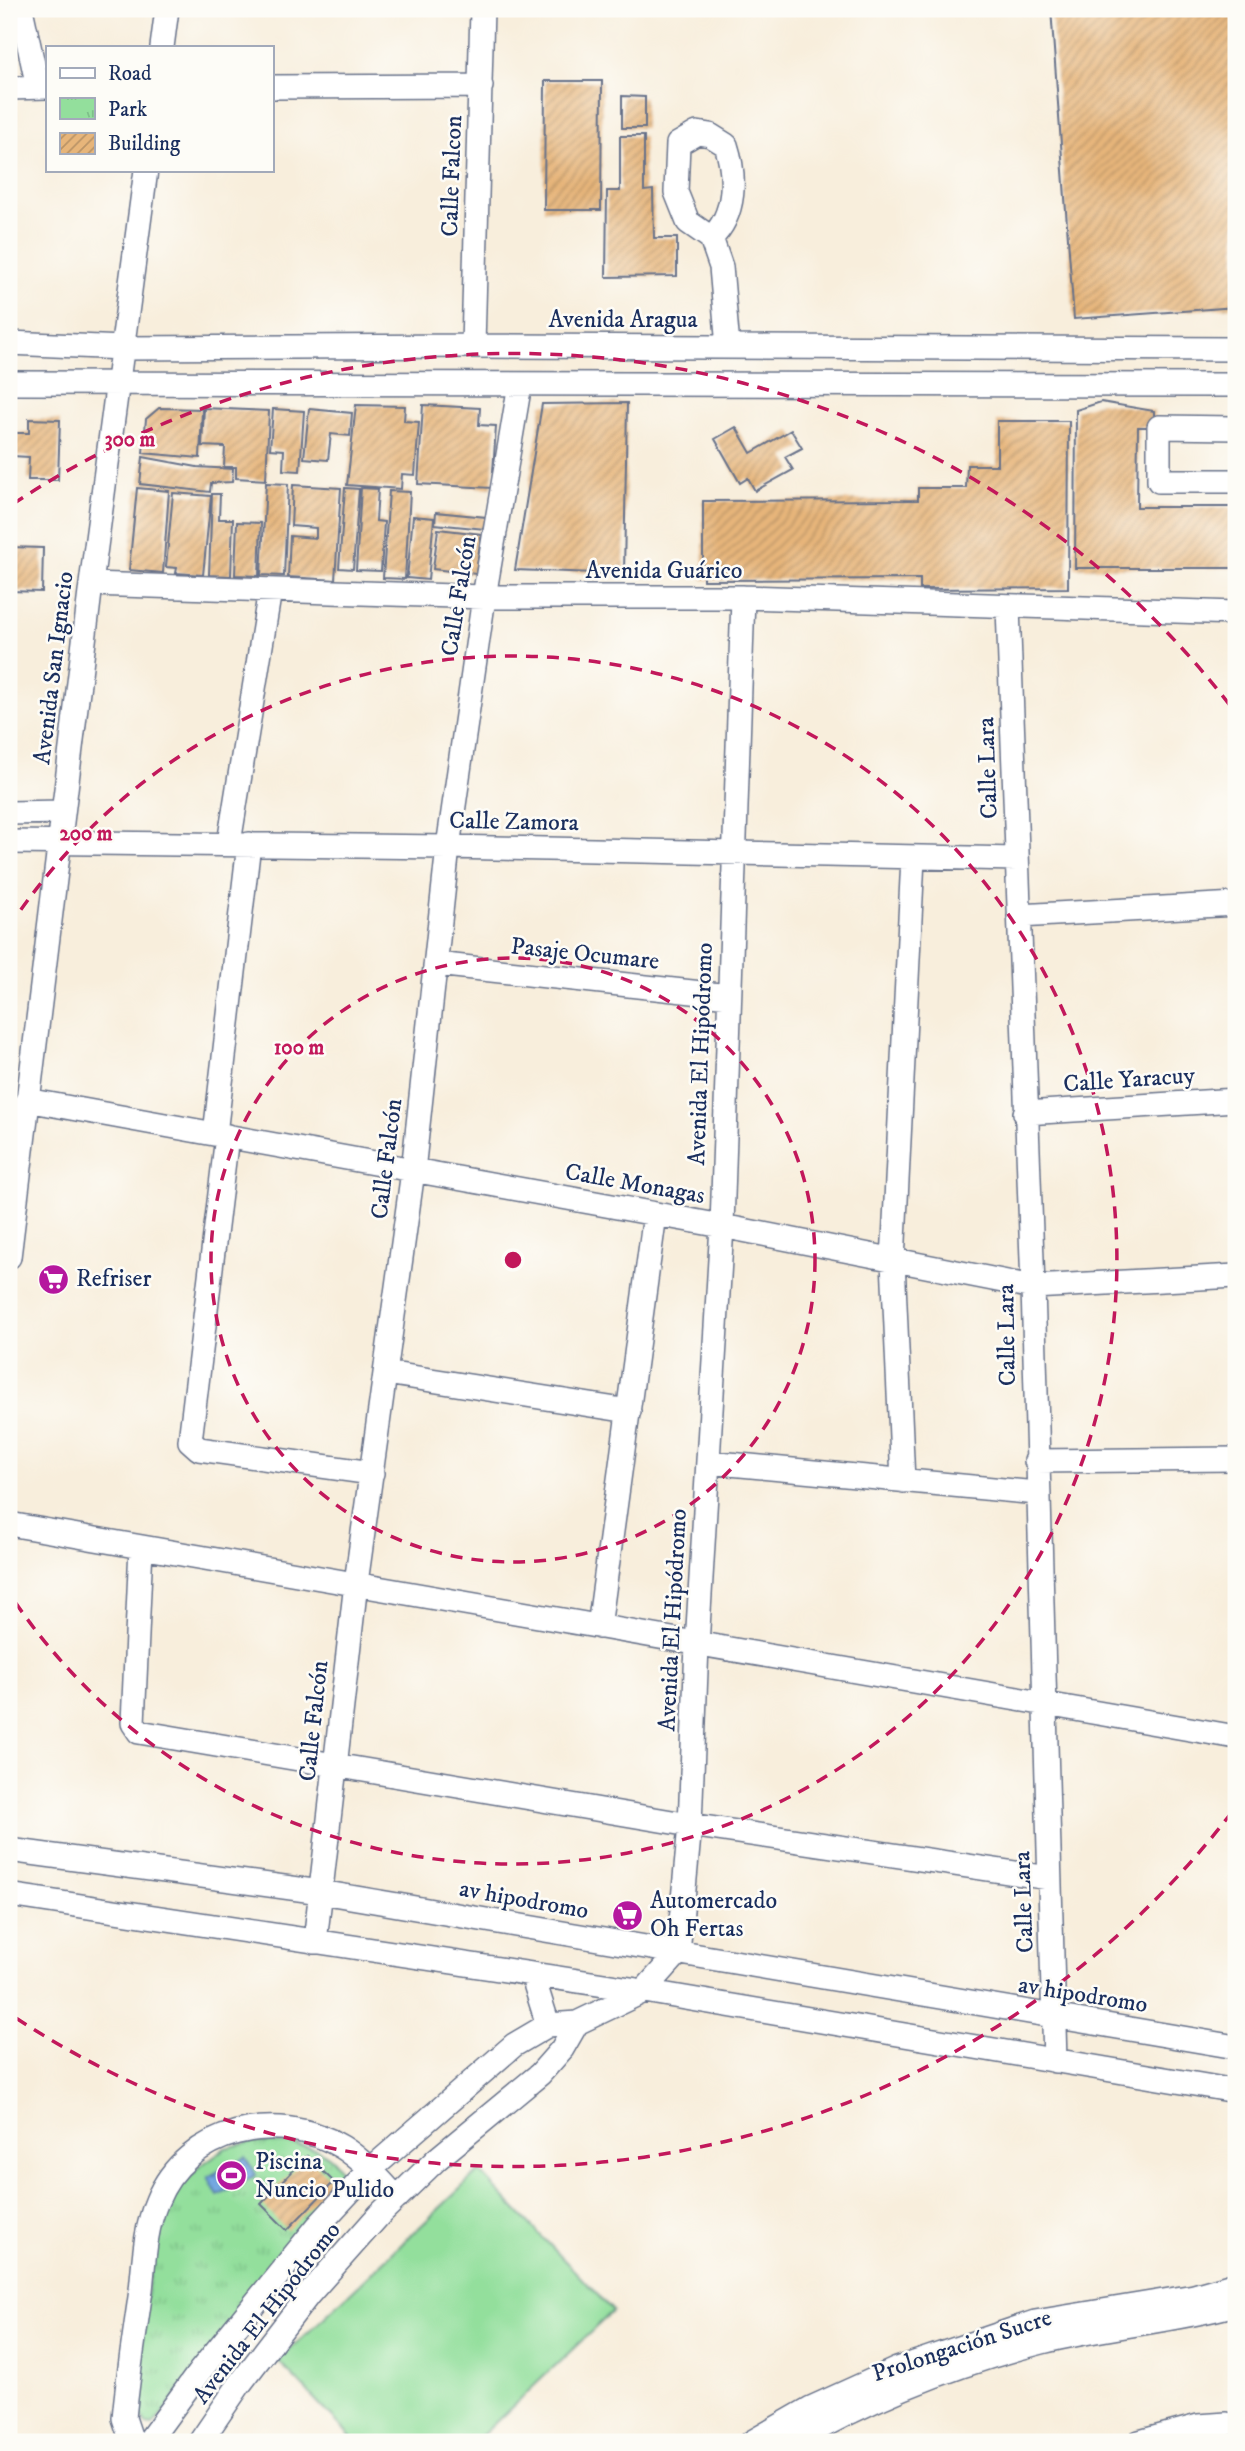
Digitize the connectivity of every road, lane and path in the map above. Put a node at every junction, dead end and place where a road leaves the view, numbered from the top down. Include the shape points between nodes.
1 (21, 9) edge
2 (167, 9) edge
3 (482, 9) edge
4 (162, 46) edge
5 (481, 86) junction
6 (43, 87) edge
7 (273, 87) edge
8 (9, 89) edge
9 (146, 172) edge
10 (711, 238) dead end
11 (9, 344) edge
12 (473, 346) junction
13 (728, 347) junction
14 (123, 348) junction
15 (1236, 349) edge
16 (9, 383) edge
17 (520, 384) junction
18 (117, 385) junction
19 (1236, 385) edge
20 (1236, 428) edge
21 (1236, 481) edge
22 (90, 584) junction
23 (270, 590) junction
24 (484, 597) junction
25 (743, 597) junction
26 (1008, 607) junction
27 (1236, 613) edge
28 (62, 812) junction
29 (9, 813) edge
30 (58, 841) junction
31 (9, 842) edge
32 (239, 843) junction
33 (448, 847) junction
34 (734, 853) junction
35 (913, 858) junction
36 (1017, 859) junction
37 (1236, 904) edge
38 (1019, 916) junction
39 (436, 964) junction
40 (729, 996) junction
41 (27, 1100) junction
42 (1236, 1100) edge
43 (1026, 1113) junction
44 (221, 1135) junction
45 (413, 1171) junction
46 (655, 1214) junction
47 (722, 1226) junction
48 (9, 1258) edge
49 (893, 1261) junction
50 (1236, 1276) edge
51 (1033, 1287) junction
52 (386, 1373) junction
53 (629, 1411) junction
54 (1236, 1459) edge
55 (1036, 1461) junction
56 (708, 1462) junction
57 (372, 1473) junction
58 (903, 1481) junction
59 (1037, 1493) junction
60 (9, 1524) edge
61 (141, 1547) junction
62 (356, 1583) junction
63 (599, 1627) junction
64 (697, 1645) junction
65 (1044, 1703) junction
66 (1236, 1737) edge
67 (336, 1768) junction
68 (690, 1825) junction
69 (9, 1850) edge
70 (1049, 1878) junction
71 (321, 1892) junction
72 (9, 1895) edge
73 (315, 1942) junction
74 (678, 1953) junction
75 (532, 1974) junction
76 (644, 1991) junction
77 (1055, 2018) junction
78 (577, 2023) junction
79 (548, 2025) junction
80 (1236, 2047) edge
81 (1055, 2061) junction
82 (1236, 2091) edge
83 (370, 2170) junction
84 (397, 2198) junction
85 (1236, 2284) edge
86 (1236, 2304) edge
87 (902, 2378) junction
88 (1230, 2429) edge
89 (132, 2442) edge
90 (148, 2442) edge
91 (200, 2442) edge
92 (752, 2442) edge
93 (793, 2442) edge
94 (1139, 2442) edge

1 - 6 street
2 - 4 street
3 - 5 street, Calle Falcon
5 - 7 street
5 - 12 street, Calle Falcon
6 - 8 street
9 - 14 street, Avenida San Ignacio
10 - 13 street via 721,267
11 - 14 street, Avenida Aragua
12 - 13 street, Avenida Aragua
12 - 14 street, Avenida Aragua
13 - 15 street, Avenida Aragua
14 - 18 street, Avenida San Ignacio
16 - 18 street
17 - 18 street
17 - 19 street
17 - 24 street, Calle Falcón
18 - 22 street, Avenida San Ignacio
20 - 21 street via 1159,427 1159,481
22 - 23 street, Avenida Guárico
22 - 28 street, Avenida San Ignacio
23 - 24 street, Avenida Guárico
23 - 32 street
24 - 25 street, Avenida Guárico
24 - 33 street, Calle Falcón
25 - 26 street, Avenida Guárico
25 - 34 street, Avenida El Hipódromo
26 - 27 street, Avenida Guárico
26 - 36 street, Calle Lara
28 - 29 street
28 - 30 street, Avenida San Ignacio
30 - 31 street, Calle Zamora
30 - 32 street, Calle Zamora
30 - 41 street, Avenida San Ignacio
32 - 33 street, Calle Zamora
32 - 44 street
33 - 34 street, Calle Zamora
33 - 39 street, Calle Falcón
34 - 35 street, Calle Zamora
34 - 40 street, Avenida El Hipódromo
35 - 36 street, Calle Zamora
35 - 49 street
36 - 38 street, Calle Lara
37 - 38 street
38 - 43 street, Calle Lara
39 - 40 street, Pasaje Ocumare
39 - 45 street, Calle Falcón
40 - 47 street, Avenida El Hipódromo
41 - 44 street, Calle Monagas
41 - 48 street, Avenida San Ignacio
42 - 43 street, Calle Yaracuy
43 - 51 street, Calle Lara
44 - 45 street, Calle Monagas
44 - 57 street via 190,1441 199,1449
45 - 46 street, Calle Monagas
45 - 52 street, Calle Falcón
46 - 47 street, Calle Monagas
46 - 53 street
47 - 49 street, Calle Monagas
47 - 56 street, Avenida El Hipódromo
49 - 51 street, Calle Monagas
49 - 58 street
50 - 51 street, Calle Monagas
51 - 55 street, Calle Lara
52 - 53 street
52 - 57 street, Calle Falcón
53 - 63 street
54 - 55 street
55 - 59 street, Calle Lara
56 - 58 street
56 - 64 street, Avenida El Hipódromo
57 - 62 street, Calle Falcón
58 - 59 street
59 - 65 street, Calle Lara
60 - 61 street
61 - 62 street
61 - 67 street via 133,1723 139,1732
62 - 63 street
62 - 67 street, Calle Falcón
63 - 64 street
64 - 65 street
64 - 68 street, Avenida El Hipódromo
65 - 66 street
65 - 70 street, Calle Lara
67 - 68 street
67 - 71 street, Calle Falcón
68 - 70 street
68 - 74 street, Avenida El Hipódromo
69 - 71 street, av hipodromo
70 - 77 street, Calle Lara
71 - 73 street, Calle Falcón
71 - 74 street, av hipodromo
72 - 73 street
73 - 75 street
74 - 76 street
74 - 77 street, av hipodromo
75 - 76 street
75 - 79 street
76 - 78 street
76 - 81 street
77 - 80 street, av hipodromo
77 - 81 street, Calle Lara
78 - 79 street
78 - 84 street, Avenida El Hipódromo via 540,2074
79 - 83 street via 514,2045
81 - 82 street
83 - 84 street
83 - 89 street via 351,2152 323,2138 276,2127 248,2128 220,2137 176,2169 157,2200 148,2234 124,2418
83 - 90 street via 200,2371
84 - 91 street, Avenida El Hipódromo via 309,2294
85 - 87 street via 1194,2296 1035,2322
86 - 87 street, Prolongación Sucre via 1199,2315 1042,2342
87 - 92 street via 811,2408
87 - 93 street, Prolongación Sucre
88 - 94 street via 1198,2426

